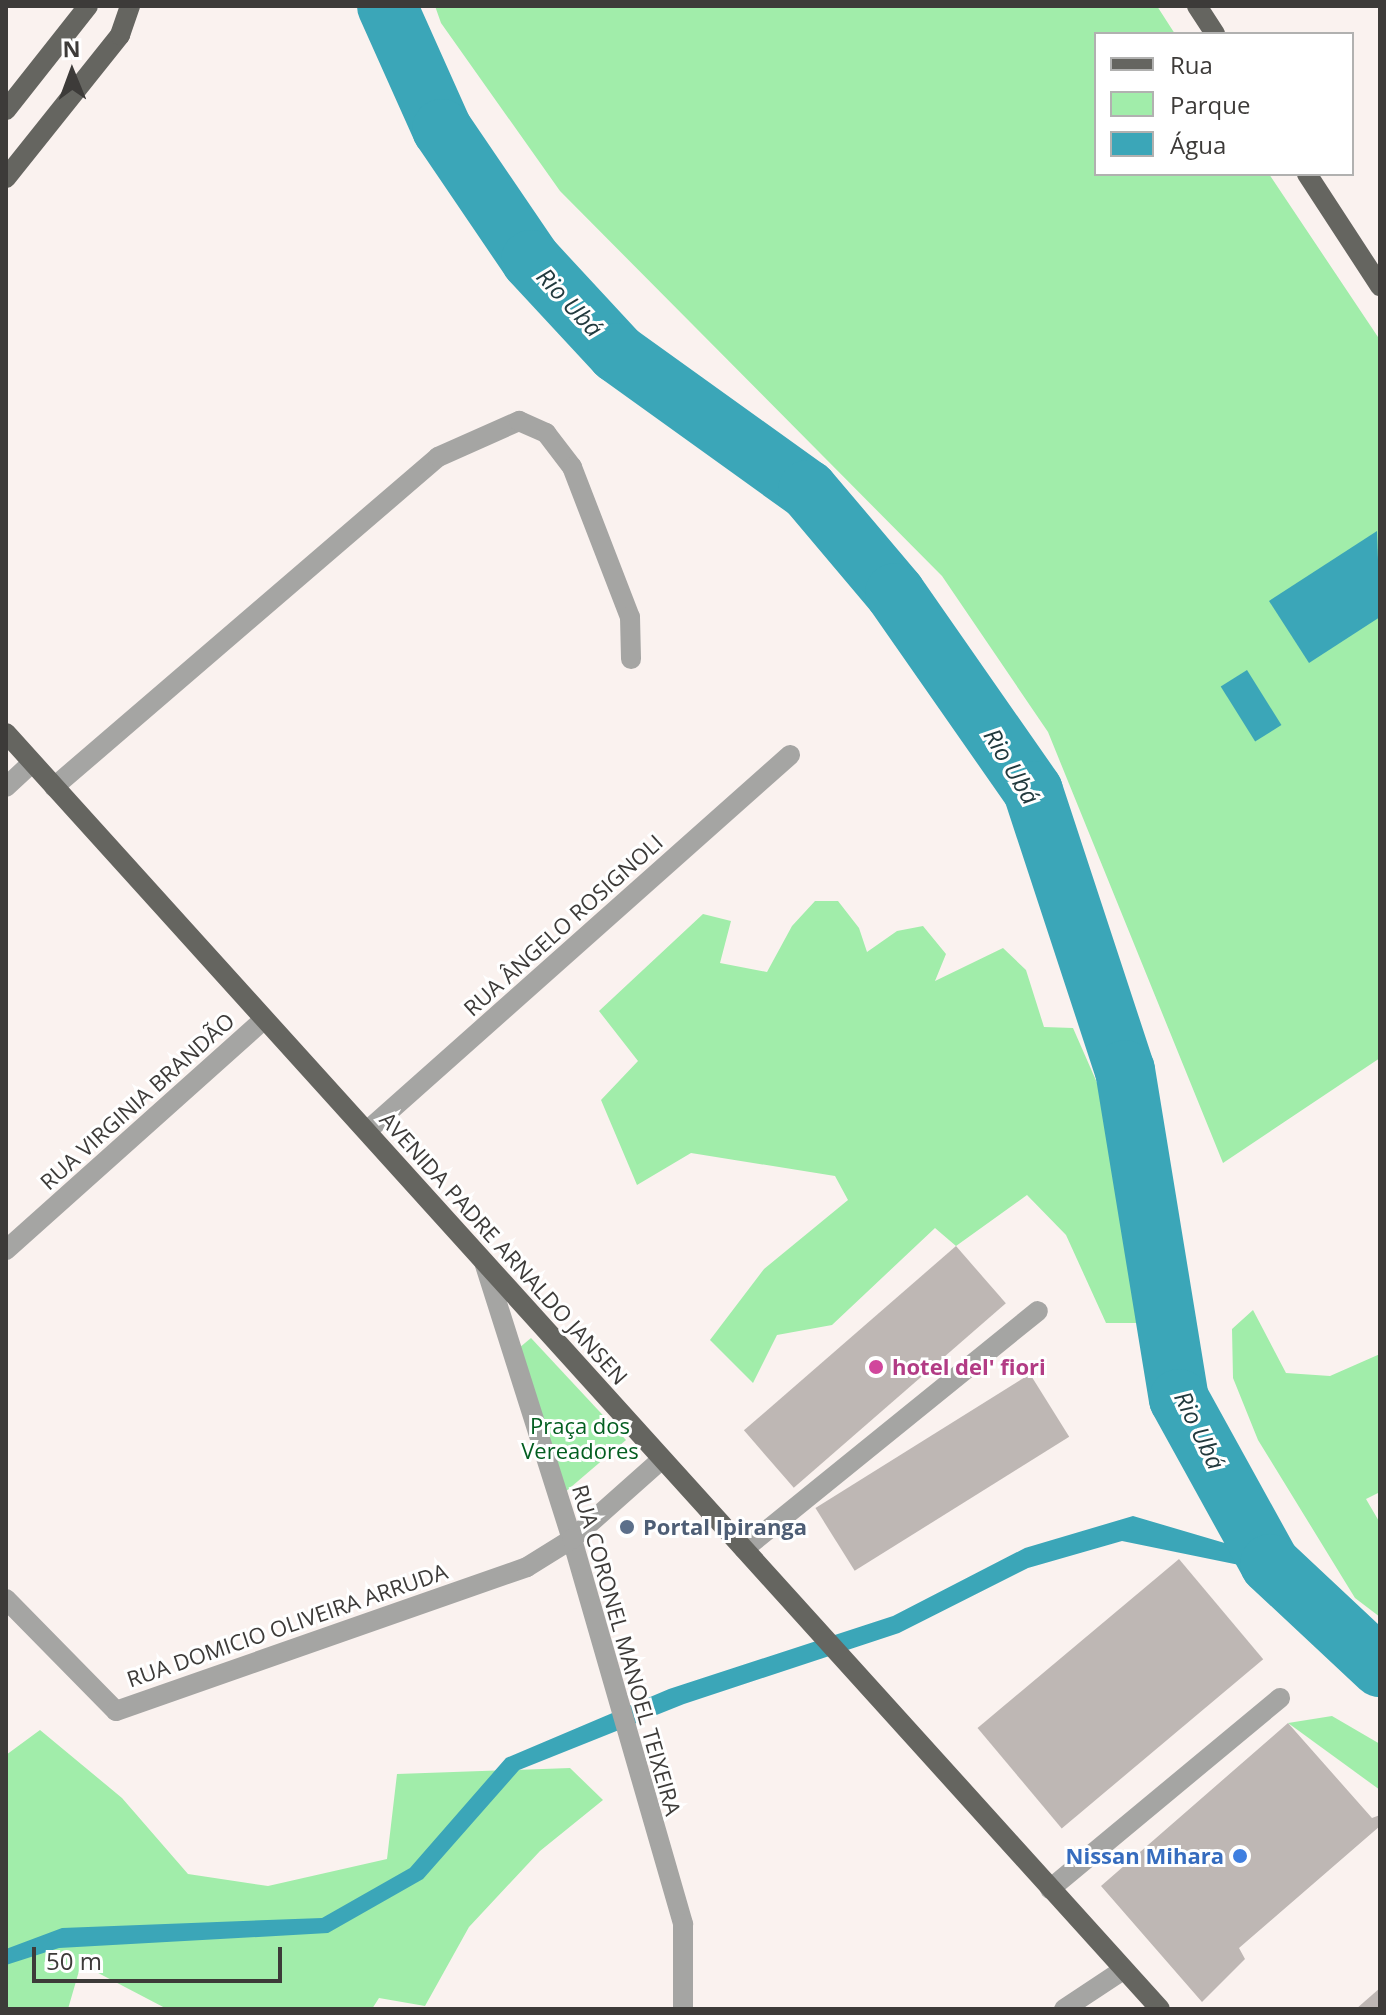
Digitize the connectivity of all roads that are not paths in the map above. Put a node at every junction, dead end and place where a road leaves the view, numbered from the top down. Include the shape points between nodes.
1 (88, 6) edge
2 (130, 6) edge
3 (1197, 6) edge
4 (1214, 32) edge
5 (6, 110) edge
6 (1308, 176) edge
7 (6, 178) edge
8 (1380, 286) edge
9 (631, 659) dead end
10 (6, 733) edge
11 (790, 755) dead end
12 (32, 763) junction
13 (6, 787) edge
14 (54, 787) junction
15 (263, 1020) junction
16 (367, 1131) junction
17 (6, 1250) edge
18 (484, 1262) junction
19 (1038, 1311) dead end
20 (662, 1459) junction
21 (572, 1539) junction
22 (744, 1549) junction
23 (6, 1599) edge
24 (1280, 1698) dead end
25 (1050, 1889) junction
26 (1123, 1970) junction
27 (683, 2009) edge
28 (1064, 2009) edge
29 (1160, 2009) edge

1 - 5 main road
2 - 7 main road via 120,35
3 - 4 main road
6 - 8 main road
9 - 14 street via 630,617 572,467 546,433 519,421 438,457
10 - 12 main road, AVENIDA PADRE ARNALDO JANSEN
11 - 16 street, RUA ÂNGELO ROSIGNOLI
12 - 13 street
12 - 14 main road, AVENIDA PADRE ARNALDO JANSEN
14 - 15 main road, AVENIDA PADRE ARNALDO JANSEN
15 - 16 main road, AVENIDA PADRE ARNALDO JANSEN
15 - 17 street, RUA VIRGINIA BRANDÃO
16 - 18 main road, AVENIDA PADRE ARNALDO JANSEN
18 - 20 main road, AVENIDA PADRE ARNALDO JANSEN
18 - 21 street, RUA CORONEL MANOEL TEIXEIRA
19 - 22 street
20 - 21 street
20 - 22 main road, AVENIDA PADRE ARNALDO JANSEN
21 - 23 street, RUA DOMICIO OLIVEIRA ARRUDA via 527,1567 116,1711
21 - 27 street, RUA CORONEL MANOEL TEIXEIRA via 683,1924
22 - 25 main road, AVENIDA PADRE ARNALDO JANSEN
24 - 25 street
25 - 26 main road, AVENIDA PADRE ARNALDO JANSEN
26 - 28 street
26 - 29 main road, AVENIDA PADRE ARNALDO JANSEN

